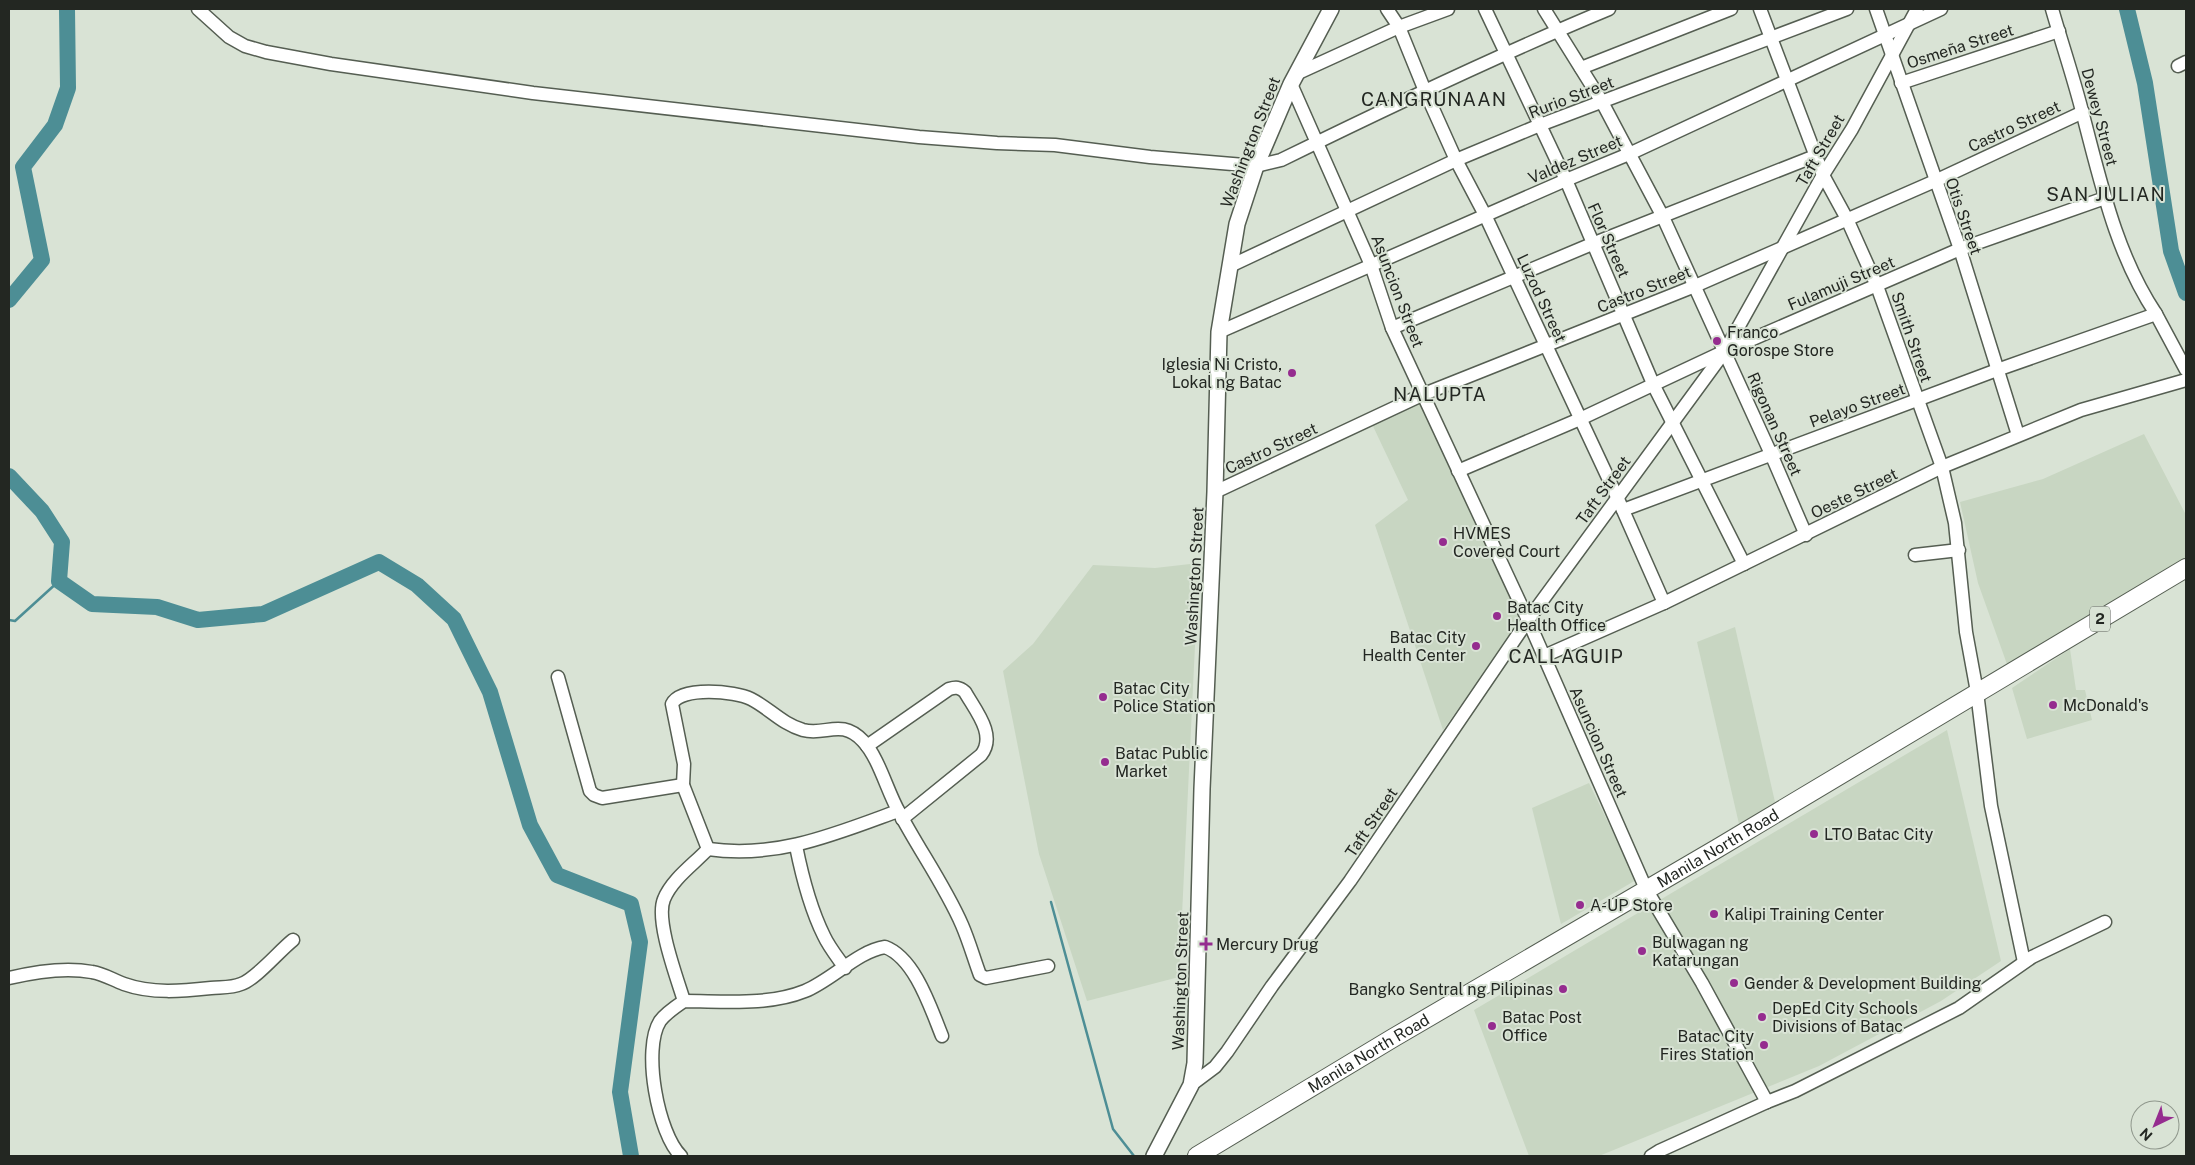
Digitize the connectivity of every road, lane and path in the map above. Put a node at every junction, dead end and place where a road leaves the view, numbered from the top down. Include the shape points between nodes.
1 (198, 9) edge
2 (1331, 9) edge
3 (1388, 9) edge
4 (1448, 9) edge
5 (1485, 9) edge
6 (1544, 9) edge
7 (1609, 9) edge
8 (1730, 9) edge
9 (1760, 9) edge
10 (1847, 9) edge
11 (1876, 9) edge
12 (1917, 9) edge
13 (1941, 9) edge
14 (2052, 9) edge
15 (1909, 23) junction
16 (1399, 27) junction
17 (1556, 30) junction
18 (2058, 31) junction
19 (1884, 36) junction
20 (1771, 38) junction
21 (1506, 54) junction
22 (1891, 54) junction
23 (1581, 68) junction
24 (1294, 79) junction
25 (1786, 80) junction
26 (1901, 83) junction
27 (1425, 91) junction
28 (1602, 102) junction
29 (2083, 112) junction
30 (1540, 125) junction
31 (1318, 142) junction
32 (1629, 154) junction
33 (1815, 156) junction
34 (1456, 160) junction
35 (1256, 166) junction
36 (1823, 175) junction
37 (1566, 180) junction
38 (1935, 181) junction
39 (2104, 198) junction
40 (1349, 211) junction
41 (1485, 215) junction
42 (1663, 217) junction
43 (1847, 218) junction
44 (1592, 244) junction
45 (1784, 246) junction
46 (1960, 250) junction
47 (1371, 265) junction
48 (1230, 266) junction
49 (1514, 278) junction
50 (1695, 286) junction
51 (1876, 286) junction
52 (1625, 314) junction
53 (2156, 314) junction
54 (1392, 328) junction
55 (1219, 332) junction
56 (1546, 345) junction
57 (1725, 351) junction
58 (1996, 370) junction
59 (2186, 370) edge
60 (2186, 380) edge
61 (1654, 386) junction
62 (1424, 394) junction
63 (1917, 400) junction
64 (1580, 419) junction
65 (1672, 421) junction
66 (2018, 435) junction
67 (1772, 454) junction
68 (1942, 468) junction
69 (1458, 471) junction
70 (1702, 482) junction
71 (1215, 492) junction
72 (1621, 504) junction
73 (1806, 535) junction
74 (1959, 550) junction
75 (1915, 555) dead end
76 (1744, 564) junction
77 (2186, 568) edge
78 (1664, 603) junction
79 (1528, 620) junction
80 (1544, 656) junction
81 (558, 677) dead end
82 (1977, 692) junction
83 (867, 746) junction
84 (683, 785) junction
85 (900, 815) junction
86 (796, 846) junction
87 (708, 849) junction
88 (1646, 888) junction
89 (2104, 922) dead end
90 (293, 940) dead end
91 (2024, 962) junction
92 (1048, 966) dead end
93 (845, 968) junction
94 (9, 978) edge
95 (684, 1001) junction
96 (942, 1036) dead end
97 (1191, 1085) junction
98 (1767, 1102) junction
99 (681, 1156) edge
100 (1154, 1156) edge
101 (1197, 1156) edge
102 (1651, 1156) edge

1 - 35 street via 213,24 245,46 330,64 796,124 958,140 1055,145
2 - 24 main road, Washington Street
3 - 16 street, Luzod Street
4 - 16 street
5 - 21 street, Flor Street
6 - 17 street, Rigonan Street
7 - 17 street
8 - 23 street
9 - 20 street, Smith Street
10 - 20 street, Rurio Street
11 - 19 street, Otis Street
12 - 15 street, Taft Street
13 - 15 street, Valdez Street
14 - 18 street, Dewey Street
15 - 19 street, Valdez Street
15 - 22 street, Taft Street
16 - 24 street
16 - 27 street, Luzod Street
17 - 21 street
17 - 23 street, Rigonan Street
18 - 26 street, Osmeña Street
18 - 29 street, Dewey Street
19 - 22 street, Otis Street
19 - 25 street, Valdez Street
20 - 25 street, Smith Street
20 - 28 street, Rurio Street
21 - 27 street
21 - 30 street, Flor Street
22 - 26 street, Otis Street
22 - 36 street, Taft Street via 1852,129
23 - 28 street, Rigonan Street
24 - 31 street, Asuncion Street
24 - 35 main road, Washington Street
25 - 32 street, Valdez Street
25 - 33 street, Smith Street
26 - 38 street, Otis Street
27 - 31 street
27 - 34 street, Luzod Street
28 - 30 street, Rurio Street
28 - 32 street, Rigonan Street
29 - 38 street, Castro Street
29 - 39 street, Dewey Street
30 - 34 street, Rurio Street
30 - 37 street, Flor Street
31 - 35 street via 1281,160
31 - 40 street, Asuncion Street
32 - 37 street, Valdez Street
32 - 42 street, Rigonan Street
33 - 36 street, Smith Street
33 - 42 street
34 - 40 street, Rurio Street
34 - 41 street, Luzod Street
35 - 48 main road, Washington Street via 1237,224
36 - 43 street, Smith Street
36 - 45 street, Taft Street
37 - 41 street, Valdez Street
37 - 44 street, Flor Street
38 - 43 street, Castro Street
38 - 46 street, Otis Street
39 - 46 street, Fulamuji Street
39 - 53 street, Dewey Street via 2131,272
40 - 47 street, Asuncion Street
40 - 48 street, Rurio Street
41 - 47 street, Valdez Street
41 - 49 street, Luzod Street
42 - 44 street
42 - 50 street, Rigonan Street
43 - 45 street, Castro Street
43 - 51 street, Smith Street
44 - 49 street
44 - 52 street, Flor Street
45 - 50 street, Castro Street
45 - 57 street, Taft Street
46 - 51 street, Fulamuji Street
46 - 58 street, Otis Street
47 - 54 street, Asuncion Street
47 - 55 street, Valdez Street
48 - 55 main road, Washington Street
49 - 54 street
49 - 56 street, Luzod Street
50 - 52 street, Castro Street
50 - 57 street, Rigonan Street
51 - 57 street, Fulamuji Street
51 - 63 street, Smith Street
52 - 56 street, Castro Street
52 - 61 street, Flor Street
53 - 58 street, Pelayo Street
53 - 59 street
54 - 62 street, Asuncion Street
55 - 71 main road, Washington Street
56 - 62 street, Castro Street
56 - 64 street, Luzod Street
57 - 61 street, Fulamuji Street
57 - 65 street, Taft Street
57 - 67 street, Rigonan Street
58 - 63 street, Pelayo Street
58 - 66 street, Otis Street
60 - 66 street, Oeste Street via 2081,410
61 - 64 street, Fulamuji Street
61 - 65 street, Flor Street
62 - 69 street, Asuncion Street
62 - 71 street, Castro Street
63 - 67 street, Pelayo Street
63 - 68 street, Smith Street
64 - 69 street, Fulamuji Street
64 - 72 street, Luzod Street
65 - 70 street, Flor Street
65 - 72 street, Taft Street
66 - 68 street, Oeste Street
67 - 70 street, Pelayo Street
67 - 73 street, Rigonan Street
68 - 73 street, Oeste Street
68 - 74 street, Smith Street
69 - 79 street, Asuncion Street
70 - 72 street, Pelayo Street
70 - 76 street, Flor Street
71 - 97 main road, Washington Street via 1202,789 1197,1039
72 - 78 street, Luzod Street
72 - 79 street, Taft Street
73 - 76 street, Oeste Street
74 - 75 street
74 - 82 street, Smith Street via 1966,632
76 - 78 street, Oeste Street
77 - 82 highway, Manila North Road / 2
78 - 80 street, Oeste Street
79 - 80 street, Asuncion Street
79 - 97 street, Taft Street via 1350,881 1216,1067
80 - 88 street, Asuncion Street
81 - 84 street via 594,795 602,798
82 - 88 highway, Manila North Road / 2
82 - 91 street, Smith Street via 1991,806
83 - 84 street via 846,729 803,730 780,720 748,697 712,691 686,693 672,704 684,764
83 - 85 street
83 - 85 street via 956,687 965,692 987,734 988,744 981,755
84 - 87 street
85 - 86 street
85 - 92 street via 962,925 980,975 986,978
86 - 87 street via 736,853
86 - 93 street via 819,925
87 - 95 street via 674,884 664,899 661,915
88 - 98 street, Asuncion Street
88 - 101 highway, Manila North Road / 2
89 - 91 street
90 - 94 street via 252,978 229,987 151,990 85,970
91 - 98 street via 1959,1008
93 - 95 street via 804,992 770,1000
93 - 96 street via 877,948 885,947 897,954 914,974
95 - 99 street via 660,1022 651,1060 655,1092 667,1132 675,1151
97 - 100 main road, Washington Street
98 - 102 street

